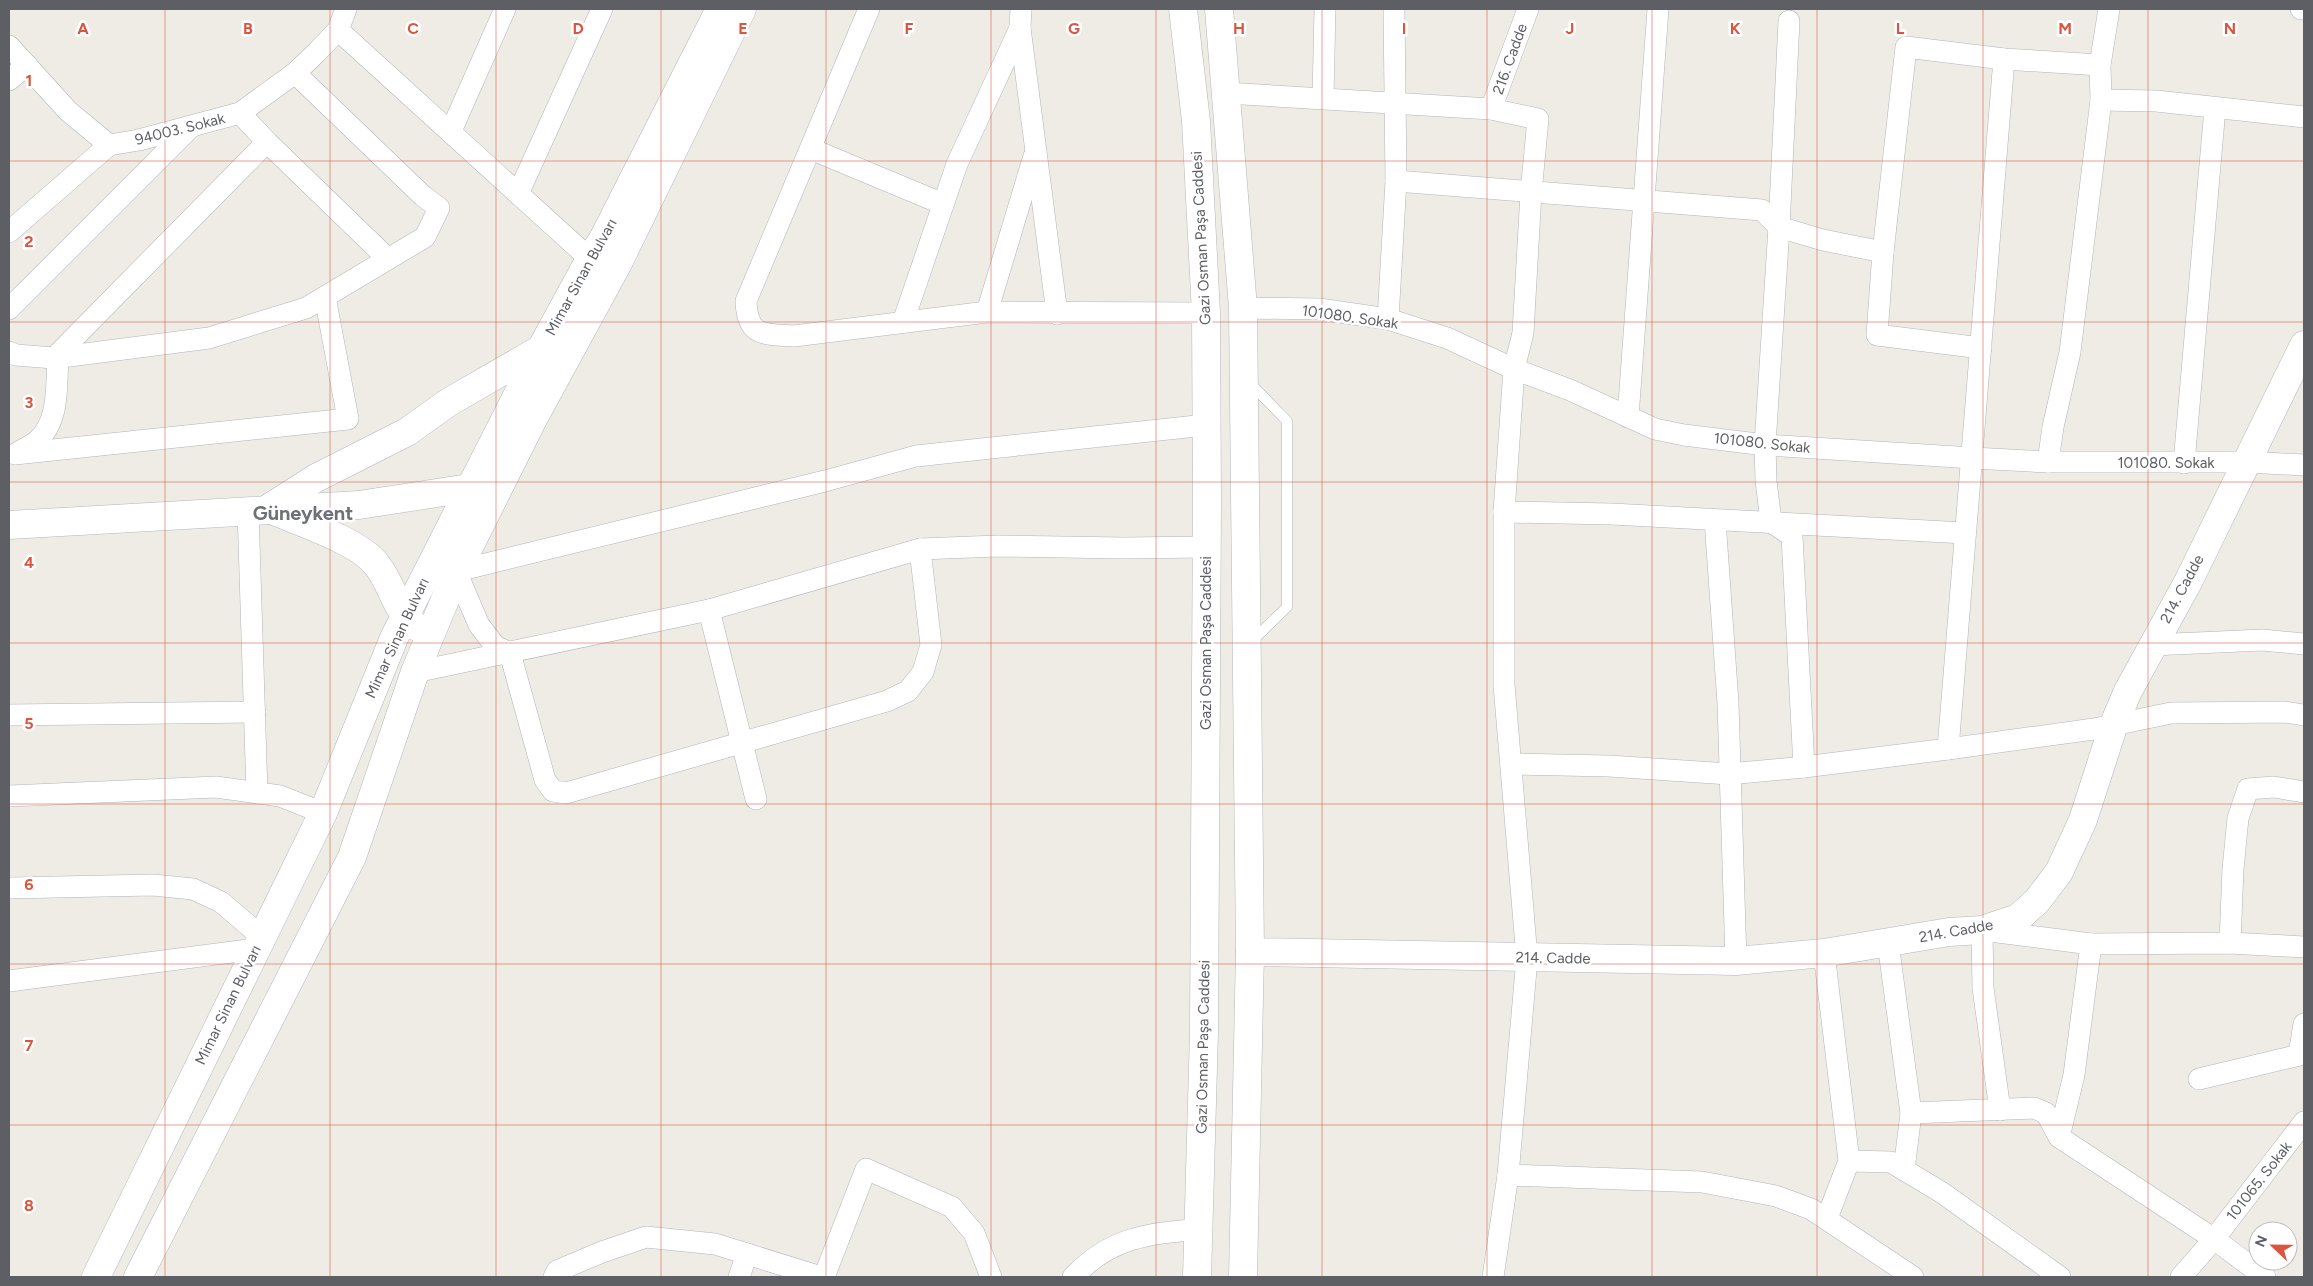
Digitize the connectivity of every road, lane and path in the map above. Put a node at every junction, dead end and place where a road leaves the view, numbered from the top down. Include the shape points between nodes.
1 (346, 9) edge
2 (504, 9) edge
3 (602, 9) edge
4 (720, 9) edge
5 (742, 9) edge
6 (869, 9) edge
7 (1183, 9) edge
8 (1219, 9) edge
9 (1325, 9) edge
10 (1394, 9) edge
11 (1528, 9) edge
12 (1658, 9) edge
13 (2109, 9) edge
14 (1020, 18) edge
15 (1790, 21) dead end
16 (338, 30) junction
17 (9, 46) edge
18 (2004, 59) junction
19 (27, 65) junction
20 (2100, 65) junction
21 (295, 73) junction
22 (9, 80) edge
23 (1226, 93) junction
24 (1323, 98) junction
25 (2101, 100) junction
26 (1395, 104) junction
27 (2216, 108) junction
28 (1492, 109) junction
29 (240, 113) junction
30 (2304, 117) edge
31 (192, 126) junction
32 (451, 131) junction
33 (267, 142) junction
34 (108, 146) junction
35 (1037, 148) junction
36 (810, 149) junction
37 (1396, 181) junction
38 (1531, 193) junction
39 (518, 194) junction
40 (1645, 202) junction
41 (943, 204) junction
42 (1780, 227) junction
43 (9, 232) edge
44 (1883, 252) junction
45 (388, 259) junction
46 (590, 259) junction
47 (324, 297) junction
48 (1243, 308) junction
49 (9, 309) edge
50 (987, 312) junction
51 (1206, 313) junction
52 (1057, 314) junction
53 (1388, 319) junction
54 (903, 322) junction
55 (2304, 345) edge
56 (1980, 348) junction
57 (541, 349) junction
58 (9, 352) edge
59 (56, 358) junction
60 (1514, 369) junction
61 (1244, 377) junction
62 (1628, 417) junction
63 (1206, 425) junction
64 (1765, 445) junction
65 (12, 456) edge
66 (1972, 458) junction
67 (2048, 462) junction
68 (2246, 462) junction
69 (2184, 463) junction
70 (2304, 465) edge
71 (503, 482) junction
72 (470, 489) junction
73 (258, 510) junction
74 (1504, 512) junction
75 (1715, 520) junction
76 (1771, 522) junction
77 (9, 525) edge
78 (1965, 533) junction
79 (441, 544) junction
80 (1206, 546) junction
81 (920, 549) junction
82 (456, 571) junction
83 (709, 610) junction
84 (405, 616) junction
85 (428, 638) junction
86 (2304, 644) edge
87 (1247, 646) junction
88 (2152, 646) junction
89 (510, 653) junction
90 (415, 672) junction
91 (254, 712) junction
92 (9, 715) edge
93 (2304, 715) edge
94 (2114, 724) junction
95 (742, 742) junction
96 (1948, 748) junction
97 (1511, 764) junction
98 (1804, 768) junction
99 (1729, 774) junction
100 (2304, 792) edge
101 (258, 793) junction
102 (9, 796) edge
103 (756, 799) dead end
104 (323, 813) junction
105 (9, 888) edge
106 (1982, 930) junction
107 (259, 943) junction
108 (1888, 943) junction
109 (2230, 943) junction
110 (2091, 944) junction
111 (2304, 947) edge
112 (1250, 952) junction
113 (1824, 953) junction
114 (1526, 958) junction
115 (1736, 961) junction
116 (9, 981) edge
117 (2304, 1024) edge
118 (2302, 1054) edge
119 (2199, 1080) dead end
120 (2000, 1110) junction
121 (1910, 1113) junction
122 (2304, 1122) edge
123 (2059, 1137) junction
124 (1850, 1161) junction
125 (1904, 1170) junction
126 (1508, 1175) junction
127 (1827, 1218) junction
128 (1199, 1229) junction
129 (2214, 1239) junction
130 (747, 1254) junction
131 (984, 1272) edge
132 (140, 1276) edge
133 (96, 1277) edge
134 (554, 1277) edge
135 (739, 1277) edge
136 (823, 1277) edge
137 (1073, 1277) edge
138 (1197, 1277) edge
139 (1243, 1277) edge
140 (1492, 1277) edge
141 (1913, 1277) edge
142 (2060, 1277) edge
143 (2181, 1277) edge
144 (2264, 1277) edge

1 - 16 street, 94003. Sokak
2 - 32 street
3 - 39 street
4 - 46 main road, Mimar Sinan Bulvarı
5 - 71 main road, Mimar Sinan Bulvarı via 618,263 533,419
6 - 36 street
7 - 51 main road, Gazi Osman Paşa Caddesi via 1196,121
8 - 23 main road
9 - 24 street
10 - 26 street
11 - 28 street, 216. Cadde
12 - 40 street
13 - 20 street
14 - 35 street
14 - 41 street
15 - 42 street
16 - 21 street, 94003. Sokak
16 - 32 street
17 - 19 street
18 - 20 street
18 - 44 street via 1906,47
18 - 56 street
19 - 22 street
19 - 34 street via 68,111
20 - 25 street
21 - 29 street, 94003. Sokak
21 - 45 street via 439,208 425,237
23 - 24 street
23 - 48 main road
24 - 26 street
25 - 27 street via 2156,101
25 - 67 street via 2070,352
26 - 28 street
26 - 37 street
27 - 30 street
27 - 69 street
28 - 38 street via 1538,119
29 - 31 street, 94003. Sokak
29 - 33 street
31 - 34 street, 94003. Sokak
31 - 49 street
32 - 39 street
33 - 45 street
33 - 59 street
34 - 43 street
35 - 50 street
35 - 52 street
36 - 41 street
36 - 54 street via 746,301 746,317 753,328 767,334 794,336
37 - 38 street
37 - 53 street
38 - 40 street
38 - 60 street via 1523,332
39 - 46 street
40 - 42 street via 1762,210
40 - 62 street
41 - 54 street
42 - 44 street
42 - 64 street
44 - 56 street via 1877,335
45 - 47 street
46 - 57 main road, Mimar Sinan Bulvarı
47 - 59 street via 306,308 209,338
47 - 65 street via 348,419
48 - 53 street, 101080. Sokak via 1318,309
48 - 61 main road
50 - 52 street
50 - 54 street
51 - 52 street
51 - 63 main road, Gazi Osman Paşa Caddesi
53 - 60 street, 101080. Sokak via 1447,338
55 - 68 main road, 214. Cadde
56 - 66 street
57 - 72 main road, Mimar Sinan Bulvarı
57 - 73 main road via 449,402 407,432
58 - 59 street
59 - 65 street via 54,411 47,430 37,441
60 - 62 street, 101080. Sokak
60 - 74 street
61 - 87 main road
61 - 87 lane via 1287,421 1287,608
62 - 64 street, 101080. Sokak via 1655,429
63 - 80 main road, Gazi Osman Paşa Caddesi
63 - 82 street via 916,456
64 - 66 street, 101080. Sokak
64 - 76 street
66 - 67 street, 101080. Sokak
66 - 78 street
67 - 69 street, 101080. Sokak
68 - 69 street, 101080. Sokak
68 - 70 street, 101080. Sokak
68 - 88 main road, 214. Cadde via 2188,582
71 - 72 main road
71 - 82 main road, Mimar Sinan Bulvarı
72 - 73 main road via 359,505
72 - 79 main road, Mimar Sinan Bulvarı
73 - 77 main road
73 - 84 main road via 354,546 376,564
73 - 91 street
74 - 75 street
74 - 97 street via 1504,685
75 - 76 street
75 - 99 street via 1728,703
76 - 78 street
76 - 98 street via 1792,536
78 - 96 street
79 - 82 street
79 - 84 main road, Mimar Sinan Bulvarı
80 - 81 street
80 - 128 main road, Gazi Osman Paşa Caddesi via 1204,1022
81 - 83 street
81 - 95 street via 931,645 923,672 908,691 887,701
82 - 85 main road, Mimar Sinan Bulvarı
82 - 89 street via 479,625 495,646
83 - 89 street
83 - 95 street
84 - 85 main road
84 - 104 main road, Mimar Sinan Bulvarı
85 - 90 main road, Mimar Sinan Bulvarı
86 - 88 street via 2263,640
87 - 112 main road
88 - 94 main road, 214. Cadde
89 - 90 street
89 - 95 street via 545,780 553,791 566,793
90 - 132 main road, Mimar Sinan Bulvarı via 352,857
91 - 92 street
91 - 101 street
93 - 94 street via 2285,712 2171,714
94 - 96 street
94 - 106 main road, 214. Cadde via 2083,820 2060,872 2037,902 2018,918
95 - 103 street
96 - 98 street
97 - 99 street
97 - 114 street
98 - 99 street
99 - 115 street
100 - 109 street via 2274,786 2248,789 2238,818
101 - 102 street via 216,787
101 - 104 street via 280,796
104 - 107 main road, Mimar Sinan Bulvarı
105 - 107 street via 153,885 192,889 221,902
106 - 108 main road, 214. Cadde via 1949,932
106 - 110 street
106 - 120 street via 1983,988
107 - 116 street
107 - 133 main road, Mimar Sinan Bulvarı
108 - 113 main road, 214. Cadde
108 - 121 street
109 - 110 street
109 - 111 street
110 - 123 street via 2074,1075
112 - 114 main road, 214. Cadde
112 - 139 main road
113 - 115 main road, 214. Cadde
113 - 124 street
114 - 115 main road, 214. Cadde
114 - 126 street
117 - 118 street
118 - 119 street
120 - 121 street
120 - 123 street via 2034,1108 2046,1114
121 - 125 street
122 - 129 street, 101065. Sokak
123 - 129 street
124 - 125 street via 1891,1162
124 - 127 street
125 - 142 street via 1941,1192
126 - 127 street via 1702,1182 1776,1196 1811,1208
126 - 140 street
127 - 141 street
128 - 137 street via 1151,1234 1120,1242
128 - 138 main road, Gazi Osman Paşa Caddesi
129 - 143 street, 101065. Sokak
129 - 144 street
130 - 134 street via 715,1244 646,1237 557,1271
130 - 135 street
130 - 136 street
131 - 136 street via 974,1233 952,1207 866,1169

